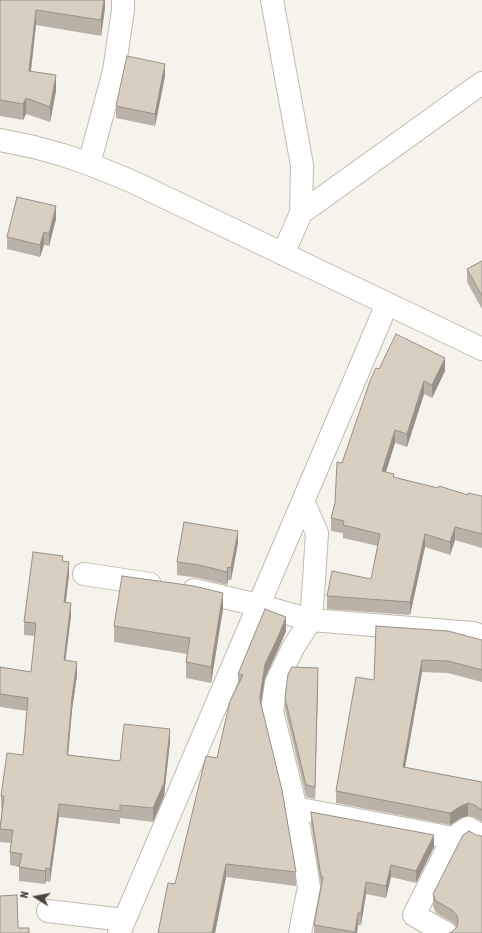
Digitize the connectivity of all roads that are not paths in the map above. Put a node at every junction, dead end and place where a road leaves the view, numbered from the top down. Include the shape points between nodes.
1 (123, 0) edge
2 (272, 0) edge
3 (482, 83) edge
4 (0, 140) edge
5 (89, 164) junction
6 (301, 213) junction
7 (283, 254) junction
8 (387, 304) junction
9 (482, 348) edge
10 (302, 501) junction
11 (84, 574) dead end
12 (258, 605) junction
13 (311, 620) junction
14 (482, 636) edge
15 (295, 808) junction
16 (482, 836) edge
17 (453, 838) junction
18 (48, 911) dead end
19 (121, 927) edge
20 (300, 933) edge
21 (446, 933) edge

1 - 5 street via 114,71
2 - 6 street via 302,164
3 - 6 street
4 - 5 street via 34,147
5 - 7 street via 131,181
6 - 7 street
7 - 8 street
8 - 9 street
8 - 10 street
10 - 12 street
10 - 13 street via 317,533
11 - 12 street via 196,590
12 - 13 street
12 - 19 street
13 - 14 street via 473,633
13 - 15 street via 294,646 276,683 272,711
15 - 17 street
15 - 20 street via 309,887
16 - 17 street via 468,828
17 - 21 street via 414,915
18 - 19 street

